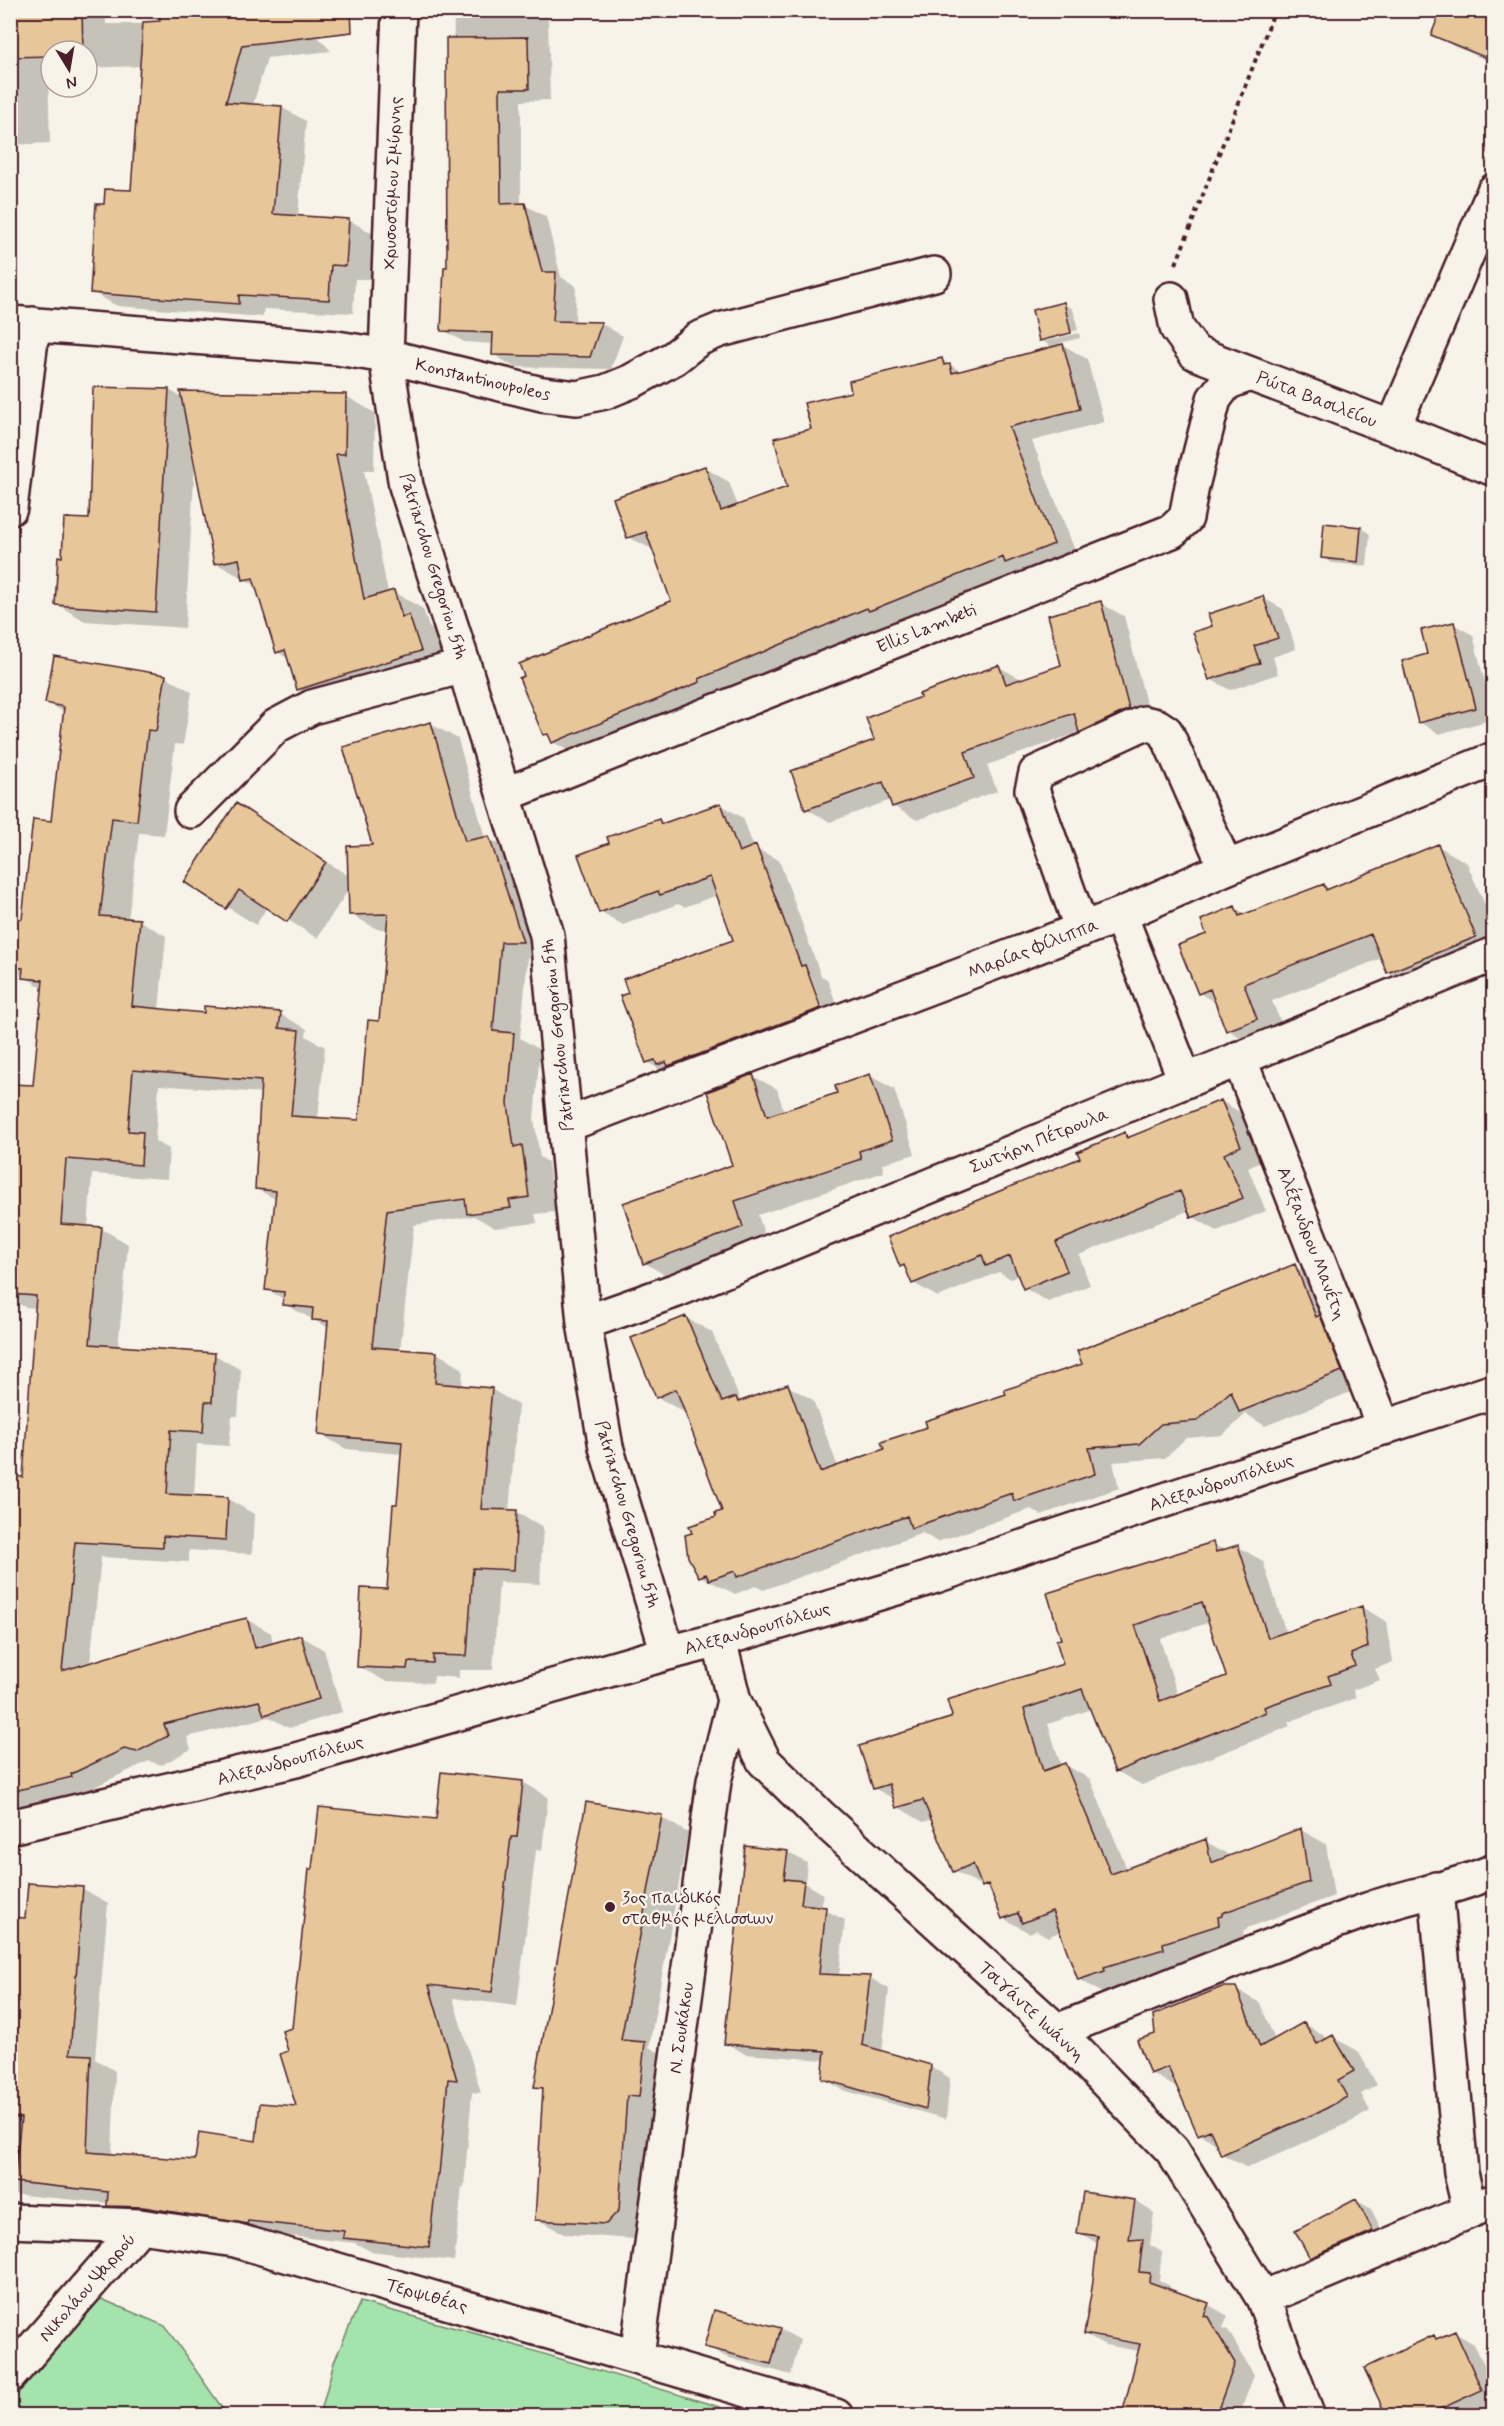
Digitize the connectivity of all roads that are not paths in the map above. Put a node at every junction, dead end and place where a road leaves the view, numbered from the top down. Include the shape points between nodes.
1 (399, 10) edge
2 (1494, 191) edge
3 (934, 274) dead end
4 (1171, 299) road end
5 (22, 324) edge
6 (386, 356) junction
7 (1250, 374) junction
8 (1393, 428) junction
9 (1494, 469) edge
10 (10, 508) edge
11 (464, 666) junction
12 (1494, 759) edge
13 (504, 795) junction
14 (190, 811) dead end
15 (1226, 868) junction
16 (1120, 915) junction
17 (1082, 930) junction
18 (1494, 954) edge
19 (1239, 1058) junction
20 (1185, 1080) junction
21 (566, 1125) junction
22 (584, 1323) junction
23 (1494, 1391) edge
24 (1384, 1428) junction
25 (719, 1640) junction
26 (668, 1653) junction
27 (734, 1701) junction
28 (10, 1827) edge
29 (1494, 1871) edge
30 (1436, 1889) junction
31 (1057, 2031) junction
32 (1482, 2206) edge
33 (10, 2221) edge
34 (140, 2226) junction
35 (1263, 2298) junction
36 (637, 2356) junction
37 (10, 2375) edge
38 (836, 2415) edge
39 (1308, 2415) edge

1 - 6 street, Χρυσοστόμου Σμύρνης
2 - 8 street
3 - 6 street, Konstantinoupoleos via 720,330 698,339 632,381 577,398 543,394
4 - 7 street, Ρώτα Βασιλείου via 1177,328 1195,353
5 - 6 street, Konstantinoupoleos via 337,348
5 - 10 street
6 - 11 street, Patriarchou Gregoriou 5th via 406,486
7 - 8 street, Ρώτα Βασιλείου
7 - 13 street, Ellis Lambeti via 1226,383 1214,399 1186,518 1172,531
8 - 9 street, Ρώτα Βασιλείου
11 - 13 street, Patriarchou Gregoriou 5th
11 - 14 street via 312,707 294,716 276,726
12 - 15 street, Μαρίας Φίλιππα
13 - 21 street, Patriarchou Gregoriou 5th via 547,935
15 - 16 street, Μαρίας Φίλιππα
15 - 17 street via 1166,732 1144,723 1036,773 1032,781
16 - 17 street, Μαρίας Φίλιππα
16 - 20 street
17 - 21 street, Μαρίας Φίλιππα
18 - 19 street, Σωτήρη Πέτρουλα
19 - 20 street, Σωτήρη Πέτρουλα
19 - 24 street, Αλέξανδρου Μανέτη
20 - 22 street, Σωτήρη Πέτρουλα via 677,1290
21 - 22 street, Patriarchou Gregoriou 5th
22 - 26 street, Patriarchou Gregoriou 5th via 606,1447
23 - 24 street, Αλεξανδρουπόλεως
24 - 25 street, Αλεξανδρουπόλεως via 917,1582
25 - 26 street, Αλεξανδρουπόλεως
25 - 27 street, Τσιγάντε Ιωάννη
26 - 28 street, Αλεξανδρουπόλεως via 296,1760
27 - 31 street, Τσιγάντε Ιωάννη via 764,1761
27 - 36 street, Ν. Σουκάκου via 714,1780
29 - 30 street via 1469,1882
30 - 31 street via 1369,1909
30 - 32 street via 1461,2173
31 - 35 street, Τσιγάντε Ιωάννη via 1172,2150
32 - 35 street
33 - 34 street, Τερψιθέας
34 - 36 street, Τερψιθέας via 235,2240
34 - 37 street, Νικολάου Ψαρρού
35 - 39 street, Τσιγάντε Ιωάννη
36 - 38 street, Τερψιθέας

